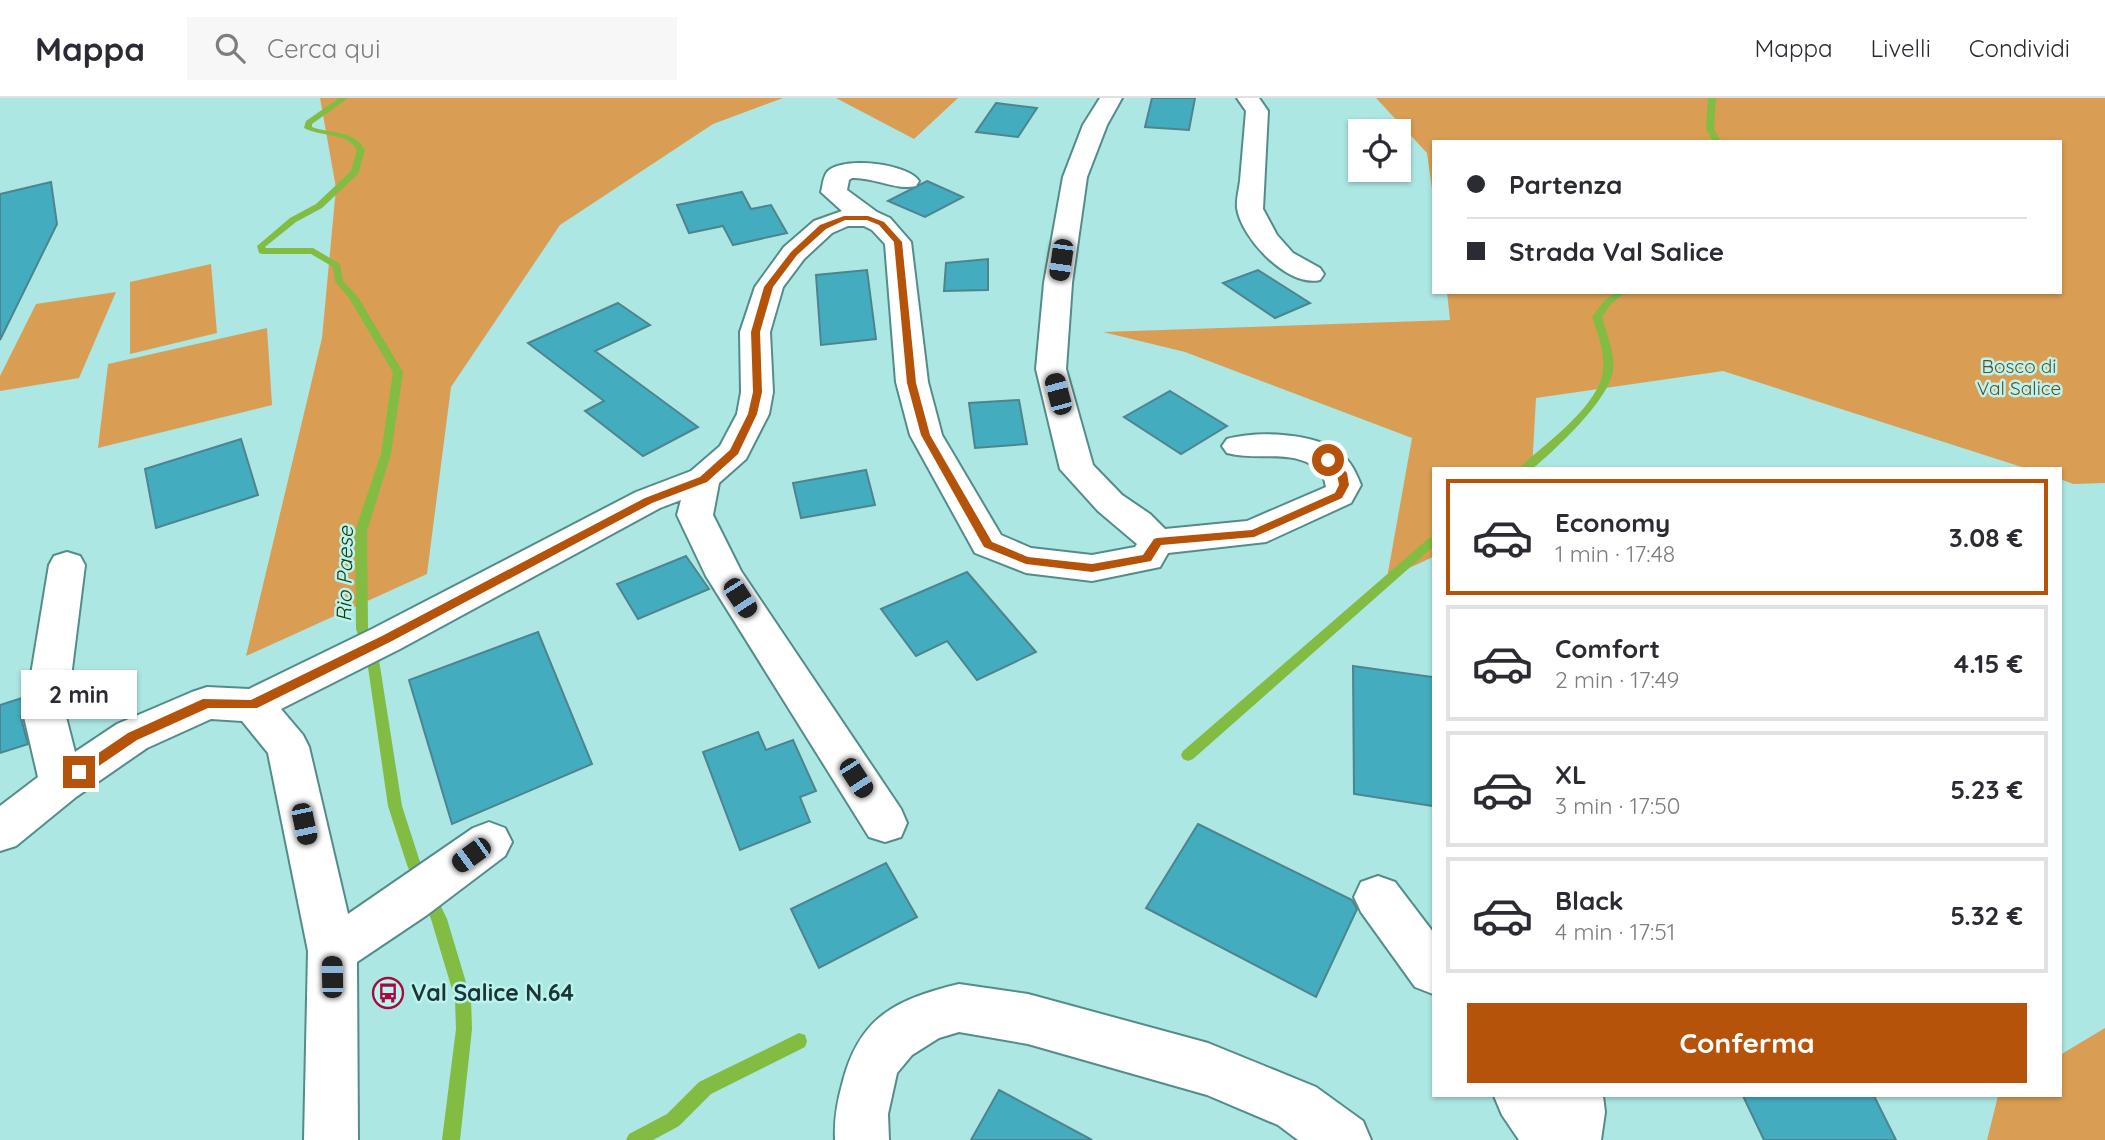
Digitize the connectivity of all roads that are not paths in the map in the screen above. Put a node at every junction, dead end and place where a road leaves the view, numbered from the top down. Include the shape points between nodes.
1 (1111, 98) edge
2 (1248, 98) edge
3 (907, 181) dead end
4 (868, 218) junction
5 (1310, 274) dead end
6 (1239, 446) dead end
7 (704, 479) junction
8 (1157, 542) junction
9 (67, 565) dead end
10 (253, 705) junction
11 (61, 784) junction
12 (885, 823) dead end
13 (2, 832) edge
14 (489, 842) dead end
15 (1378, 897) dead end
16 (331, 951) junction
17 (1432, 970) edge
18 (1522, 1097) edge
19 (1576, 1097) edge
20 (331, 1140) edge
21 (862, 1140) edge
22 (1344, 1140) edge
23 (1551, 1140) edge
24 (1574, 1140) edge

1 - 8 street via 1075,177 1058,283 1051,369 1077,469
2 - 5 street via 1257,111 1250,209 1283,259
3 - 4 street via 860,171 837,176 834,192
4 - 7 street via 844,218 823,227 794,253 769,287 755,332 753,414 734,452
4 - 8 street via 888,229 898,242 912,383 926,435 988,544 1026,561 1092,568 1147,558
6 - 8 street via 1275,444 1307,450 1342,473 1344,485 1339,495 1254,533
7 - 10 street via 649,500
7 - 12 street via 695,515 725,576
9 - 11 street via 44,717
10 - 11 street via 207,703 132,736
10 - 16 street via 288,747
11 - 13 street
14 - 16 street
15 - 17 street
16 - 20 street
18 - 23 street
19 - 24 street
21 - 22 street via 861,1114 874,1061 894,1037 927,1016 959,1008 1028,1019 1208,1069 1297,1106

